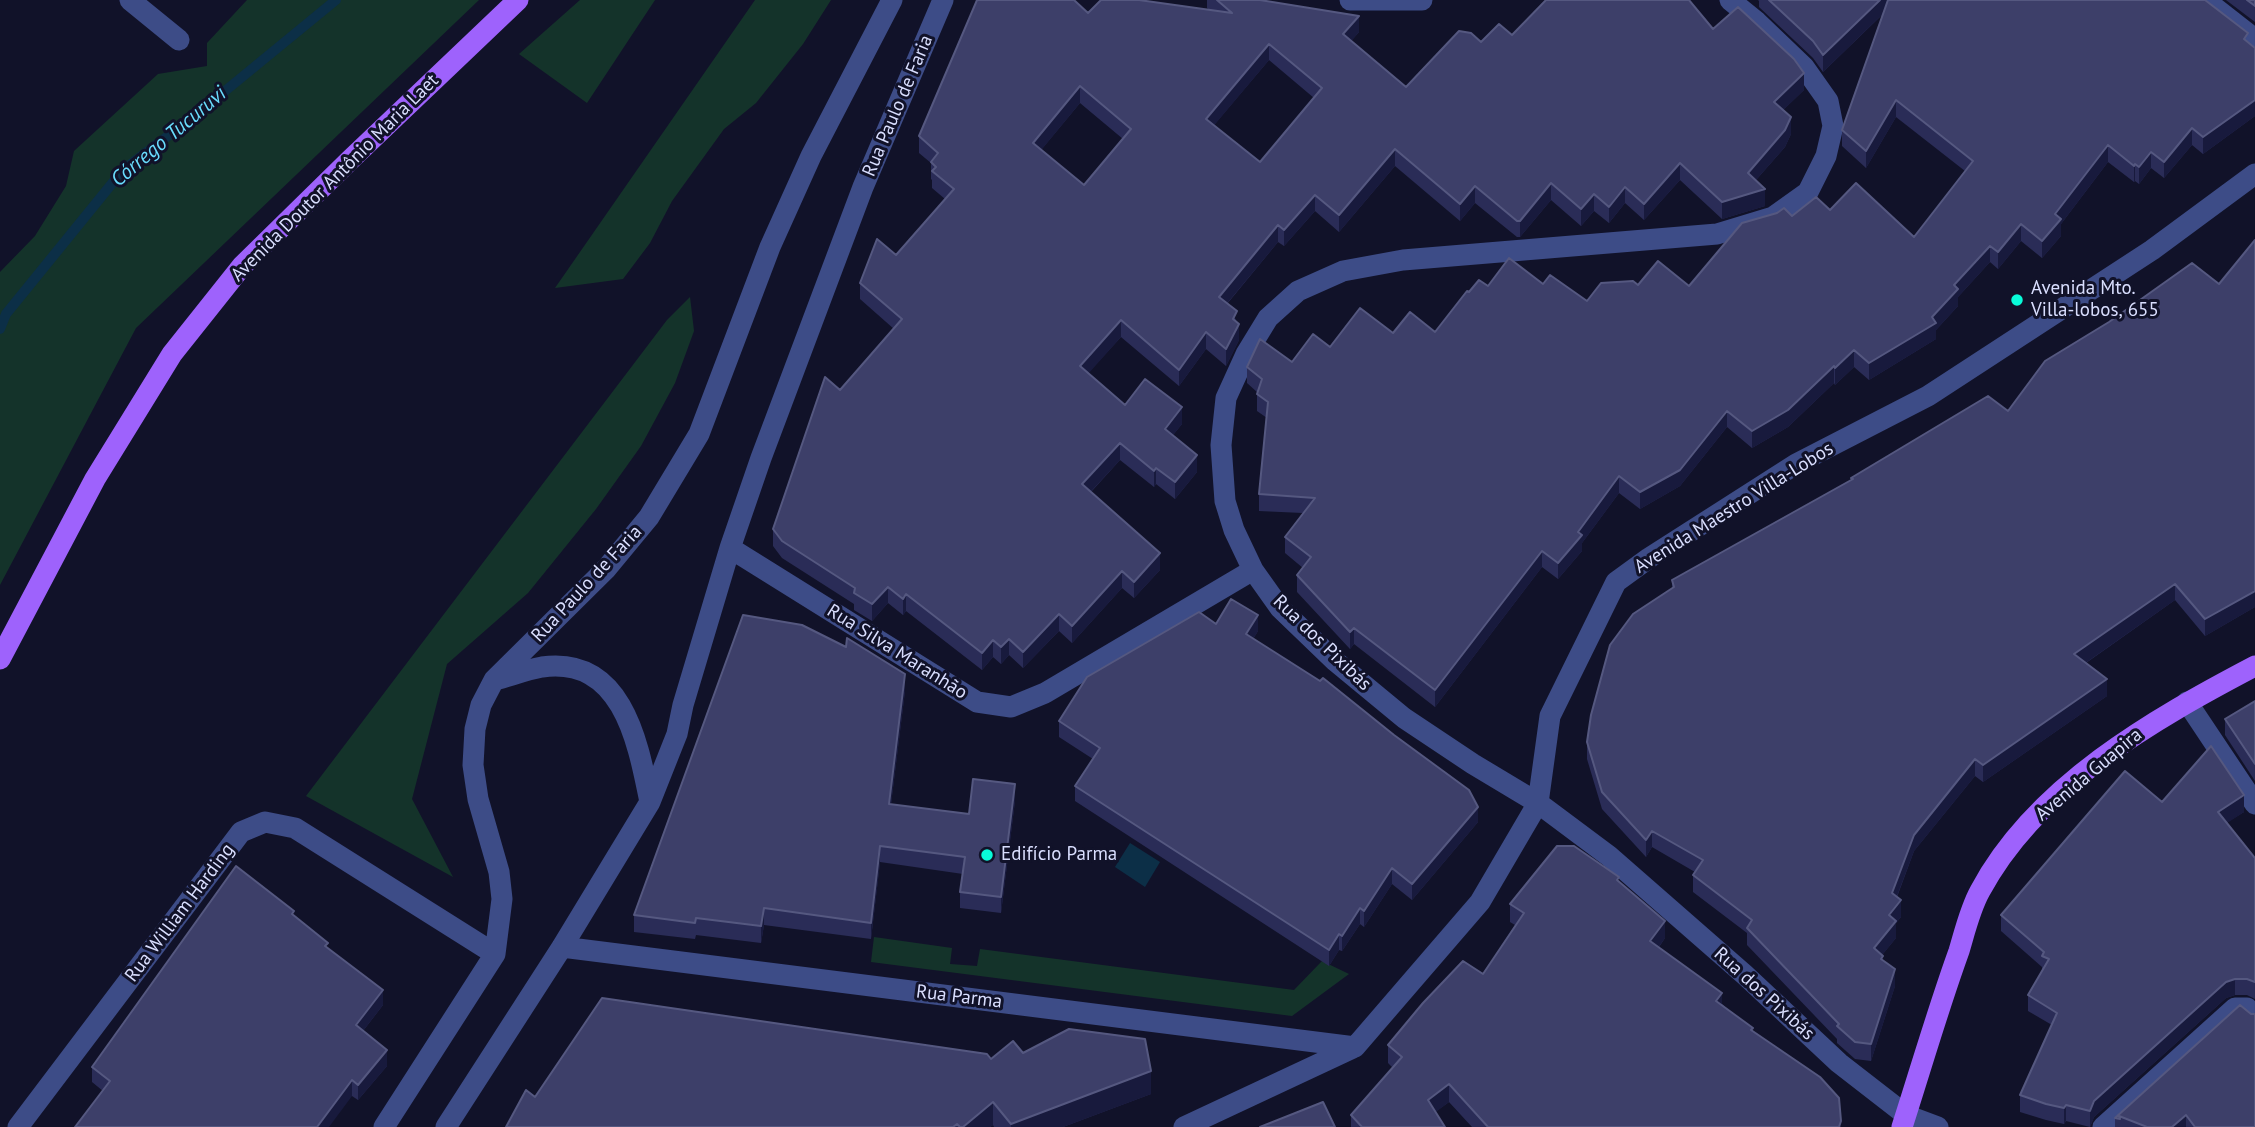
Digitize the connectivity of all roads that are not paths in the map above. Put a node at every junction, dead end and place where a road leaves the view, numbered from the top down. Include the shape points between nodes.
1 (130, 0) edge
2 (518, 0) edge
3 (892, 0) edge
4 (960, 0) edge
5 (1349, 0) edge
6 (1422, 0) edge
7 (1730, 0) edge
8 (2205, 0) edge
9 (940, 7) edge
10 (2255, 39) edge
11 (179, 40) dead end
12 (2255, 174) edge
13 (730, 548) junction
14 (1253, 570) junction
15 (0, 659) edge
16 (2255, 666) edge
17 (494, 680) junction
18 (2187, 702) junction
19 (650, 802) junction
20 (1538, 803) junction
21 (2255, 804) edge
22 (562, 947) junction
23 (495, 954) junction
24 (2255, 1018) edge
25 (1355, 1047) junction
26 (1904, 1121) edge
27 (18, 1127) edge
28 (384, 1127) edge
29 (446, 1127) edge
30 (1184, 1127) edge
31 (1938, 1127) edge
32 (2102, 1127) edge

1 - 11 street
2 - 15 main road, Avenida Doutor Antônio Maria Laet via 242,266 179,344 95,479
3 - 17 street, Rua Paulo de Faria via 811,156 770,247 699,434 632,538
4 - 9 street
5 - 6 street
7 - 14 street, Rua dos Pixibás via 1804,67 1828,102 1833,125 1826,156 1808,192 1773,217 1717,234 1403,260 1343,271 1298,291 1268,318 1227,398 1221,445 1225,501
8 - 10 street
9 - 13 street, Rua Paulo de Faria via 863,187
12 - 20 street, Avenida Maestro Villa-Lobos via 2152,250 1987,359 1928,396 1796,464 1616,582 1550,716
13 - 14 street, Rua Silva Maranhão via 977,702 1011,707 1045,693
13 - 19 street, Rua Paulo de Faria via 677,734
14 - 20 street, Rua dos Pixibás via 1280,608 1404,718
16 - 18 main road, Avenida Guapira
17 - 19 street via 543,667 570,669 591,675 611,690 627,716
17 - 23 street, Rua Paulo de Faria via 481,705 473,765 499,872 502,900
18 - 21 street
18 - 26 main road, Avenida Guapira via 2093,767 2049,803 2010,845 1979,892
19 - 22 street, Rua Paulo de Faria
20 - 25 street, Avenida Maestro Villa-Lobos via 1480,902
20 - 26 street, Rua dos Pixibás via 1609,856
22 - 25 street, Rua Parma
22 - 29 street, Rua Paulo de Faria
23 - 27 street, Rua William Harding via 295,828 265,822 241,832
23 - 28 street, Rua Paulo de Faria
24 - 32 street via 2247,1008 2235,1008
25 - 30 street, Avenida Maestro Villa-Lobos
26 - 31 street, Rua dos Pixibás

